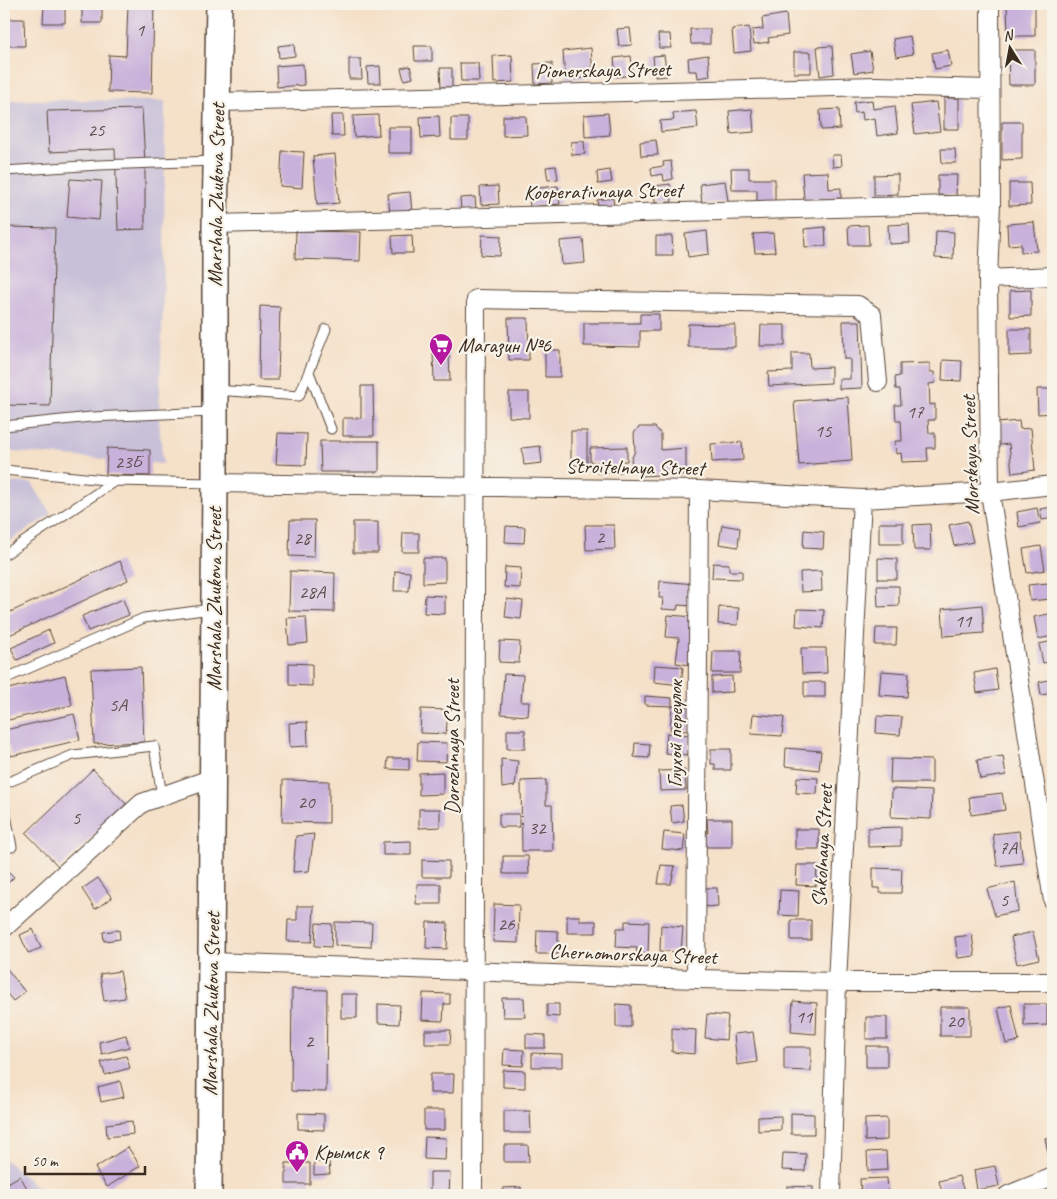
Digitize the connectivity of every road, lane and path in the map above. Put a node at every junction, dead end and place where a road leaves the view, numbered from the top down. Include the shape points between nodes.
1 (219, 4) edge
2 (990, 4) edge
3 (989, 89) junction
4 (218, 102) junction
5 (216, 161) junction
6 (4, 172) edge
7 (991, 204) junction
8 (215, 224) junction
9 (1053, 276) edge
10 (988, 280) junction
11 (326, 329) dead end
12 (309, 372) junction
13 (878, 382) dead end
14 (215, 401) junction
15 (4, 426) edge
16 (331, 429) dead end
17 (4, 470) edge
18 (115, 482) junction
19 (215, 483) junction
20 (1053, 485) edge
21 (475, 486) junction
22 (699, 490) junction
23 (990, 492) junction
24 (862, 499) junction
25 (4, 554) edge
26 (214, 609) junction
27 (4, 679) edge
28 (213, 778) junction
29 (4, 784) edge
30 (162, 796) junction
31 (4, 806) edge
32 (12, 847) dead end
33 (1053, 901) edge
34 (4, 928) edge
35 (211, 962) junction
36 (473, 972) junction
37 (696, 979) junction
38 (837, 982) junction
39 (1053, 982) edge
40 (1053, 1177) edge
41 (209, 1195) edge
42 (474, 1195) edge
43 (831, 1195) edge
44 (1008, 1195) edge

1 - 4 main road, Marshala Zhukova Street
2 - 3 street, Morskaya Street
3 - 4 street, Pionerskaya Street via 876,86
3 - 7 street, Morskaya Street
4 - 5 main road, Marshala Zhukova Street
5 - 6 lane
5 - 8 main road, Marshala Zhukova Street
7 - 8 street, Kooperativnaya Street
7 - 10 street, Morskaya Street
8 - 14 main road, Marshala Zhukova Street
9 - 10 street
10 - 23 street, Morskaya Street
11 - 12 lane
12 - 14 lane via 299,396
12 - 16 lane
13 - 21 street, Dorozhnaya Street via 872,315 858,305 476,299
14 - 15 lane
14 - 19 main road, Marshala Zhukova Street
17 - 18 lane
18 - 19 lane
18 - 25 lane
19 - 21 street, Stroitelnaya Street
19 - 26 main road, Marshala Zhukova Street
20 - 23 street, Stroitelnaya Street
21 - 22 street, Stroitelnaya Street
21 - 36 street, Dorozhnaya Street
22 - 24 street, Stroitelnaya Street
22 - 37 street, Глухой переулок
23 - 24 street, Stroitelnaya Street
23 - 33 street, Morskaya Street
24 - 38 street, Shkolnaya Street
26 - 27 lane via 144,618
26 - 28 main road, Marshala Zhukova Street
28 - 30 street
28 - 35 main road, Marshala Zhukova Street
29 - 30 lane via 73,755 154,746
30 - 34 street via 142,803
31 - 32 lane
35 - 36 street, Chernomorskaya Street
35 - 41 main road, Marshala Zhukova Street
36 - 37 street, Chernomorskaya Street
36 - 42 street, Dorozhnaya Street
37 - 38 street, Chernomorskaya Street
38 - 39 street, Chernomorskaya Street
38 - 43 street, Shkolnaya Street
40 - 44 street

